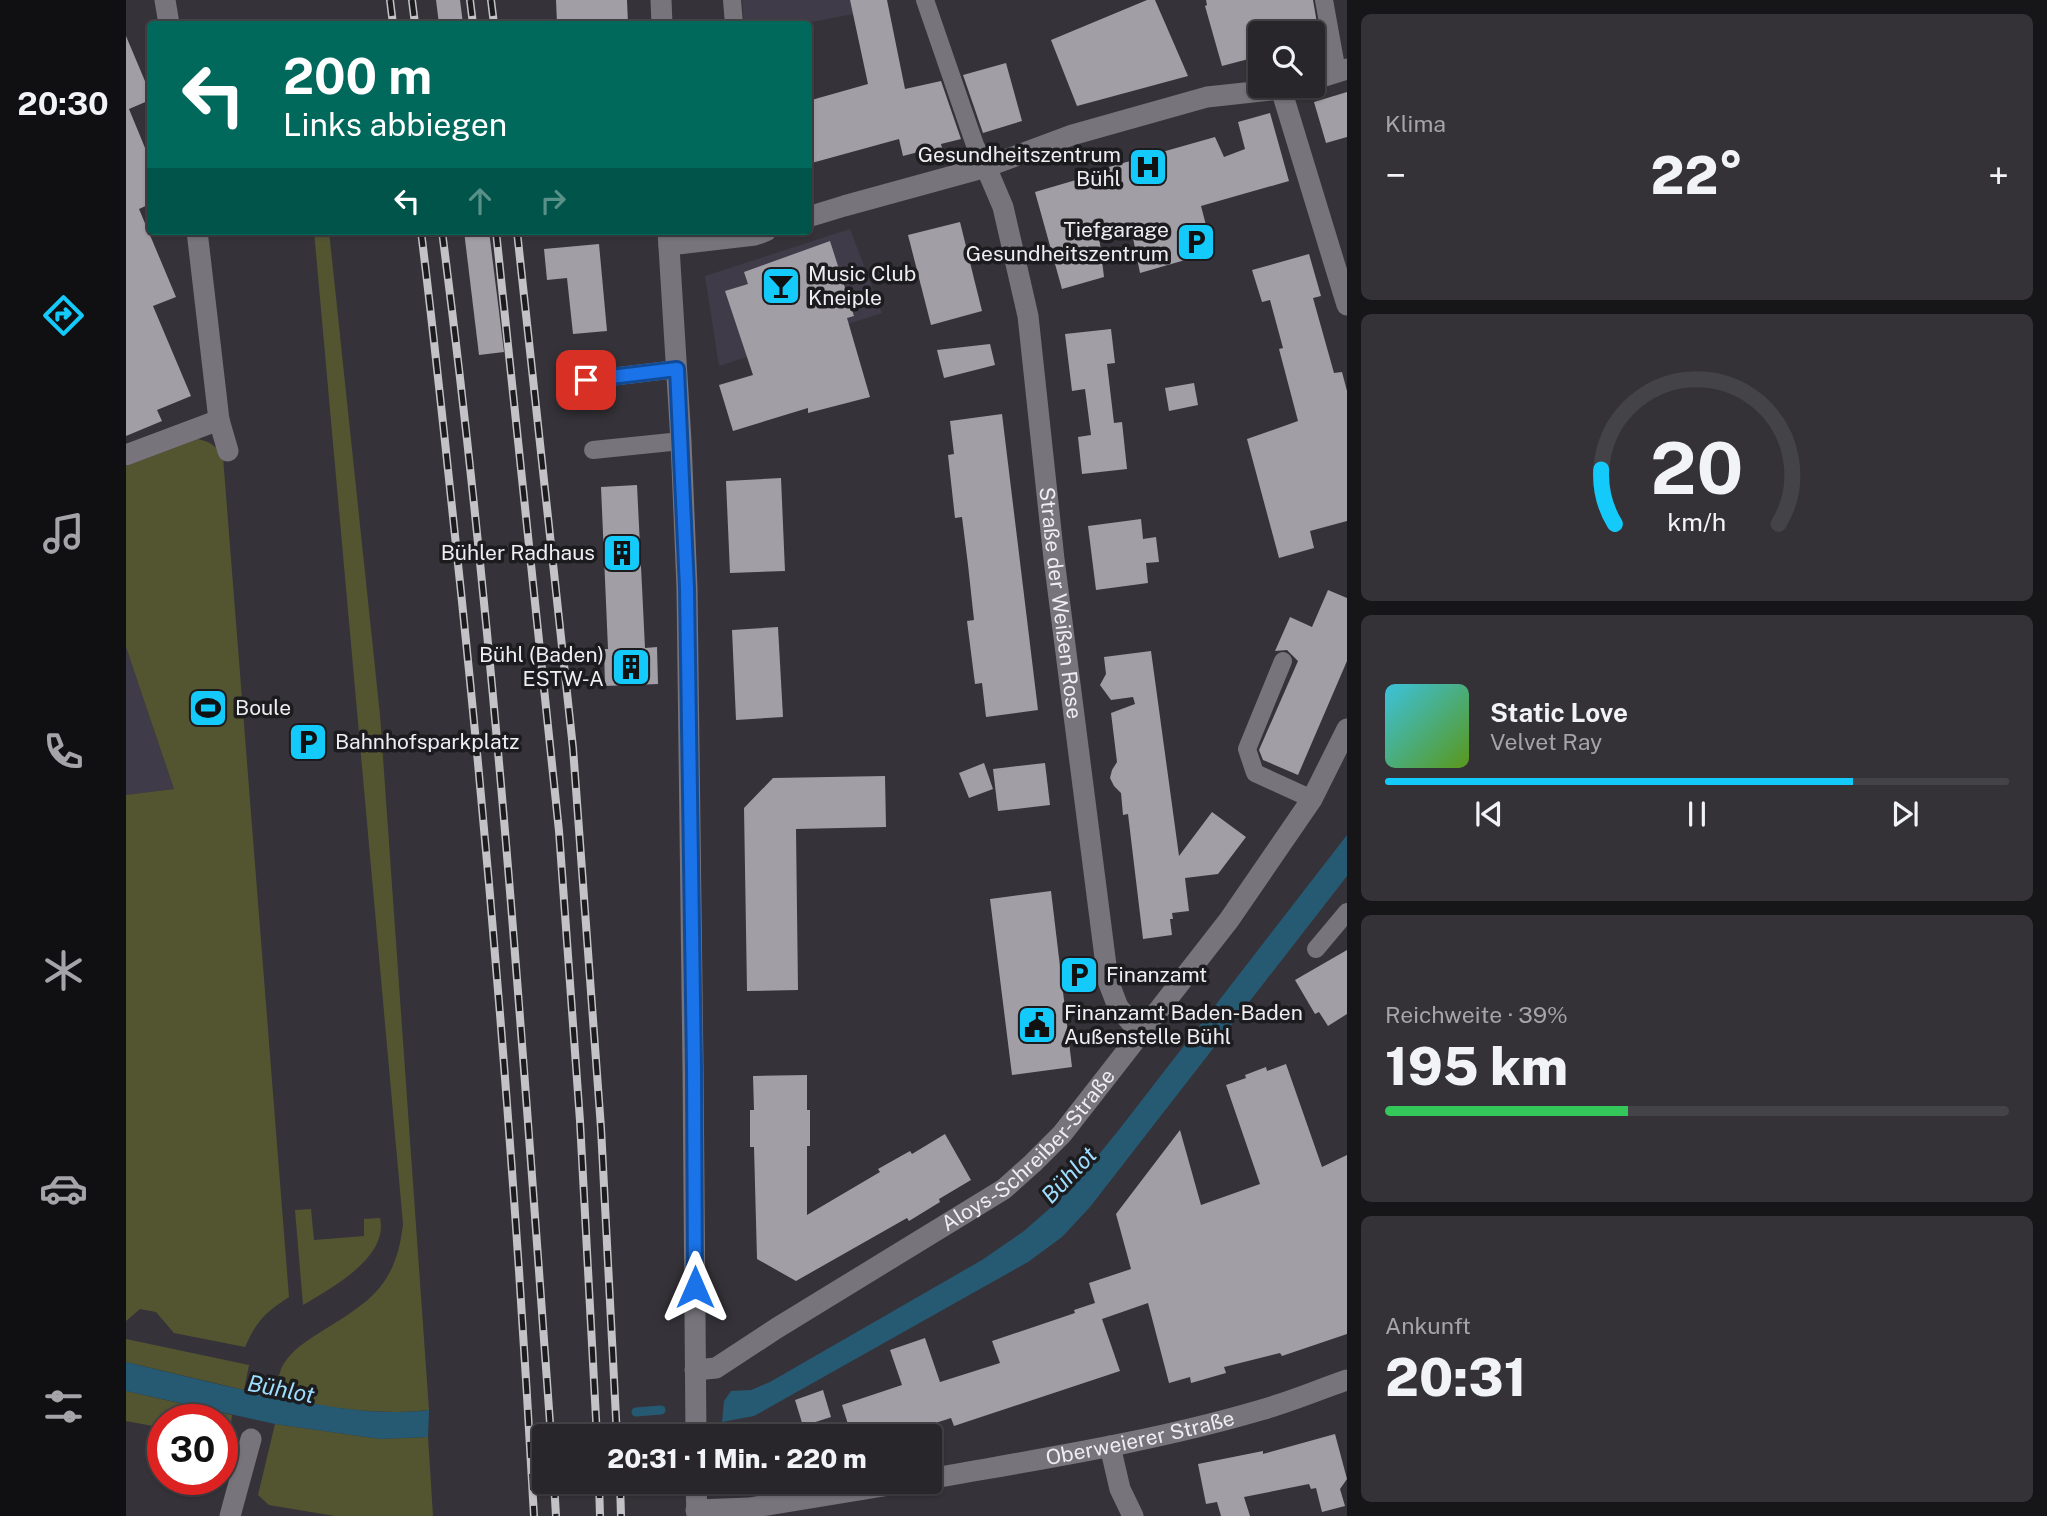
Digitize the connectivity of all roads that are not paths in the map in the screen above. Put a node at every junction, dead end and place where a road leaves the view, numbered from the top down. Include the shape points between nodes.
1 (165, 0) edge
2 (661, 0) edge
3 (732, 0) edge
4 (925, 0) edge
5 (1324, 0) edge
6 (168, 21) edge
7 (662, 21) edge
8 (734, 21) edge
9 (1342, 71) edge
10 (1325, 76) edge
11 (1248, 92) edge
12 (1290, 98) edge
13 (986, 167) junction
14 (812, 216) edge
15 (198, 235) edge
16 (714, 235) edge
17 (669, 238) edge
18 (1347, 305) edge
19 (677, 369) junction
20 (586, 380) dead end
21 (681, 441) junction
22 (593, 450) dead end
23 (126, 456) edge
24 (1283, 661) dead end
25 (1347, 729) edge
26 (1312, 799) junction
27 (1347, 912) edge
28 (1316, 949) dead end
29 (1141, 1034) junction
30 (695, 1370) junction
31 (1347, 1380) edge
32 (696, 1424) edge
33 (251, 1439) dead end
34 (1110, 1446) junction
35 (942, 1477) edge
36 (696, 1494) edge
37 (835, 1494) edge
38 (696, 1513) edge
39 (230, 1516) edge
40 (1133, 1516) edge

1 - 6 street
2 - 7 street
3 - 8 lane
4 - 13 lane
5 - 9 lane
9 - 10 street
11 - 13 street via 1207,97 1072,135
12 - 18 street
13 - 14 street
13 - 29 street, Straße der Weißen Rose via 1003,207 1027,316 1108,981 1118,1007
15 - 23 street via 227,435
16 - 17 street
17 - 19 street
19 - 20 lane
19 - 21 street
21 - 22 lane
21 - 30 street via 688,648
24 - 26 lane via 1247,749 1255,773
25 - 26 street, Aloys-Schreiber-Straße
26 - 29 street, Aloys-Schreiber-Straße via 1229,920
27 - 28 lane
29 - 30 street, Aloys-Schreiber-Straße via 1062,1134 1004,1189 716,1368
30 - 32 street
31 - 34 street, Oberweierer Straße via 1243,1415
33 - 39 street
34 - 35 street, Oberweierer Straße
34 - 40 street via 1120,1489
36 - 38 street
37 - 38 street

